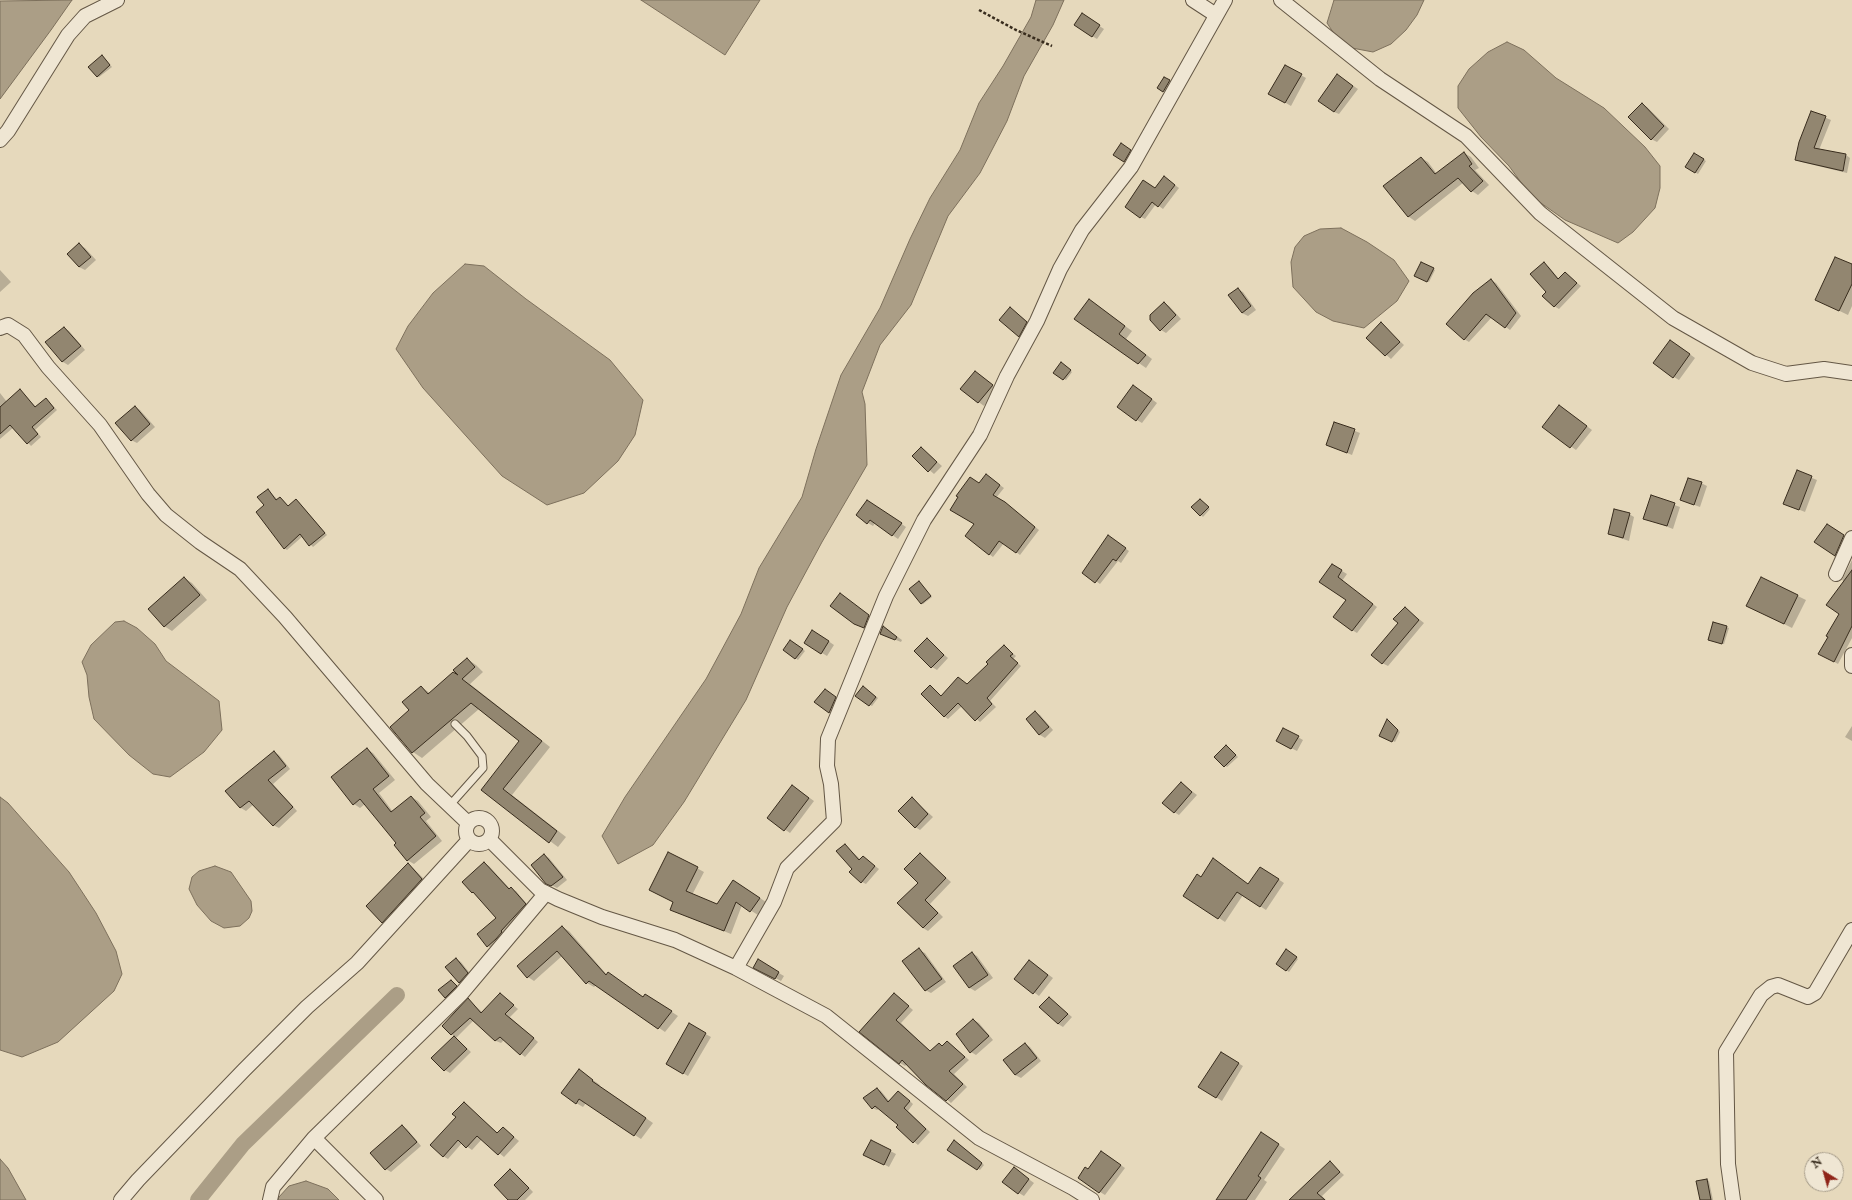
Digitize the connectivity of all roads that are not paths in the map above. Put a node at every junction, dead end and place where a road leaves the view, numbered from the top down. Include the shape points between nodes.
1 (117, 0) edge
2 (1193, 0) edge
3 (1225, 0) edge
4 (1280, 0) edge
5 (1216, 14) junction
6 (0, 140) edge
7 (0, 328) edge
8 (1852, 373) edge
9 (1852, 538) edge
10 (1836, 574) dead end
11 (1852, 655) edge
12 (1852, 666) edge
13 (454, 724) dead end
14 (450, 805) junction
15 (468, 823) junction
16 (489, 839) junction
17 (469, 840) junction
18 (546, 893) junction
19 (1852, 930) edge
20 (736, 968) junction
21 (314, 1138) junction
22 (121, 1200) edge
23 (270, 1200) edge
24 (376, 1200) edge
25 (1092, 1200) edge
26 (1733, 1200) edge

1 - 6 street via 85,16 68,35
2 - 5 street
3 - 5 street
4 - 8 street via 1380,79 1466,136 1540,213 1673,318 1752,364 1786,374 1824,369
5 - 20 street via 1131,168 1082,230 1060,269 980,435 924,520 886,596 828,739 827,766 834,821 787,868 774,902
7 - 14 street via 8,325 24,335 100,425 148,494 166,515 240,569 285,617 427,784
9 - 10 street
11 - 12 street
13 - 14 lane via 482,756 483,768
14 - 15 street
15 - 16 street via 476,818 485,818 492,830
15 - 17 street via 466,832
16 - 17 street via 482,844
16 - 18 street via 522,874
17 - 22 street via 357,963 307,1007 244,1070
18 - 20 street via 602,917 675,940
18 - 21 street via 461,994
19 - 26 street via 1815,993 1808,997 1778,985 1771,987 1761,995 1726,1052 1728,1164
20 - 25 street via 826,1016 979,1138
21 - 23 street via 273,1187
21 - 24 street

